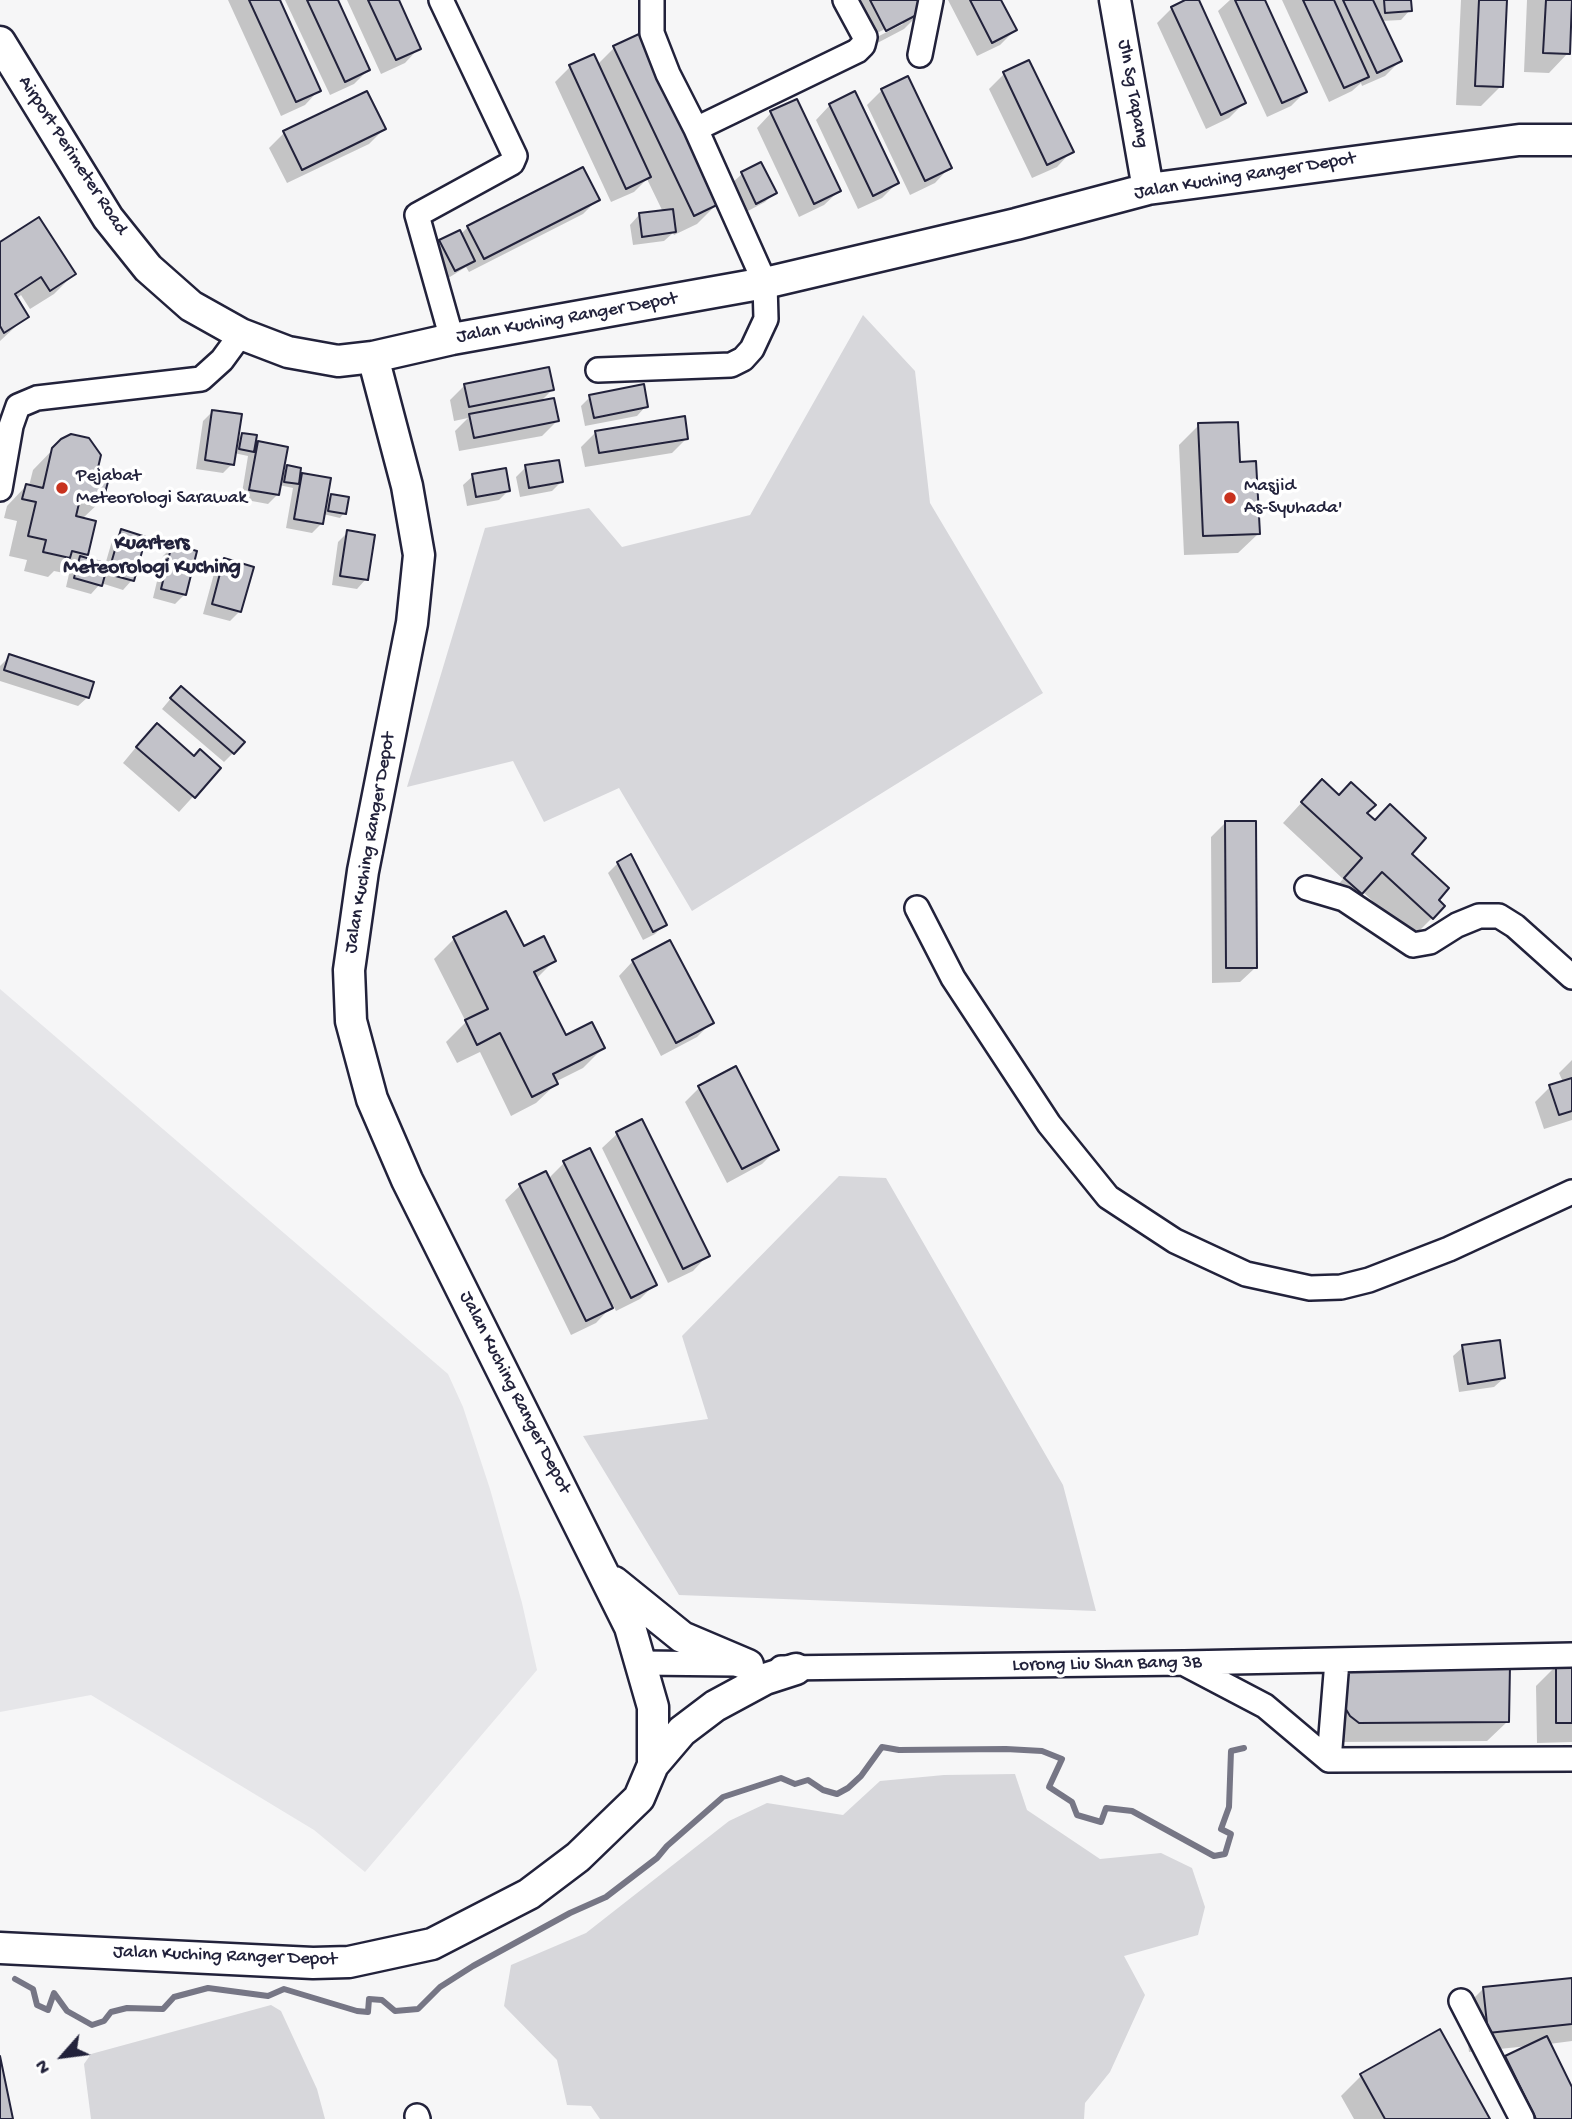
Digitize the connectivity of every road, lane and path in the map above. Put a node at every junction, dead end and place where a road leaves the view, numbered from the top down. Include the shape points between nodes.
1 (440, 0) edge
2 (652, 0) edge
3 (845, 0) edge
4 (931, 0) edge
5 (1115, 0) edge
6 (0, 42) edge
7 (920, 55) dead end
8 (696, 129) junction
9 (1572, 140) edge
10 (1148, 189) junction
11 (765, 283) junction
12 (241, 334) junction
13 (452, 339) junction
14 (373, 357) junction
15 (598, 370) dead end
16 (0, 489) edge
17 (1307, 888) dead end
18 (917, 908) dead end
19 (1572, 976) edge
20 (1572, 1192) edge
21 (604, 1572) junction
22 (1572, 1655) edge
23 (1337, 1661) junction
24 (641, 1662) junction
25 (1184, 1663) junction
26 (748, 1665) junction
27 (796, 1669) junction
28 (1572, 1759) edge
29 (1329, 1760) junction
30 (653, 1765) junction
31 (0, 1948) edge
32 (1461, 2001) dead end
33 (1521, 2119) edge

1 - 13 street via 515,160 416,215
2 - 8 street via 652,33
3 - 8 street via 865,37 857,51
4 - 7 street
5 - 10 street, Jln Sg Tapang
6 - 12 street, Airport Perimeter Road via 107,218 148,268 191,306
8 - 11 street
9 - 10 street, Jalan Kuching Ranger Depot via 1519,140
10 - 11 street, Jalan Kuching Ranger Depot
11 - 13 street, Jalan Kuching Ranger Depot
11 - 15 street via 766,319 743,359 731,365
12 - 14 street, Airport Perimeter Road via 312,358
12 - 16 street via 201,379 37,398 18,406
13 - 14 street, Jalan Kuching Ranger Depot
14 - 21 street, Jalan Kuching Ranger Depot via 407,486 419,555 412,623 363,870 349,970 351,1021 372,1099 407,1180
17 - 19 street via 1344,899 1413,945 1430,942 1479,916 1499,916
18 - 20 street via 953,978 1049,1124 1108,1197 1175,1241 1245,1274 1310,1288 1369,1280
21 - 24 street, Jalan Kuching Ranger Depot via 631,1627
21 - 26 street via 681,1637
22 - 23 street, Lorong Liu Shan Bang 3B
23 - 25 street, Lorong Liu Shan Bang 3B
23 - 29 street
24 - 26 street, Lorong Liu Shan Bang 3B
24 - 30 street, Jalan Kuching Ranger Depot via 653,1707
25 - 27 street, Lorong Liu Shan Bang 3B
25 - 29 street via 1265,1706
26 - 27 street, Lorong Liu Shan Bang 3B
27 - 30 street via 765,1679 715,1706 682,1731
28 - 29 street
30 - 31 street, Jalan Kuching Ranger Depot via 639,1798 578,1857 528,1894 432,1944 349,1962 313,1963
32 - 33 street

